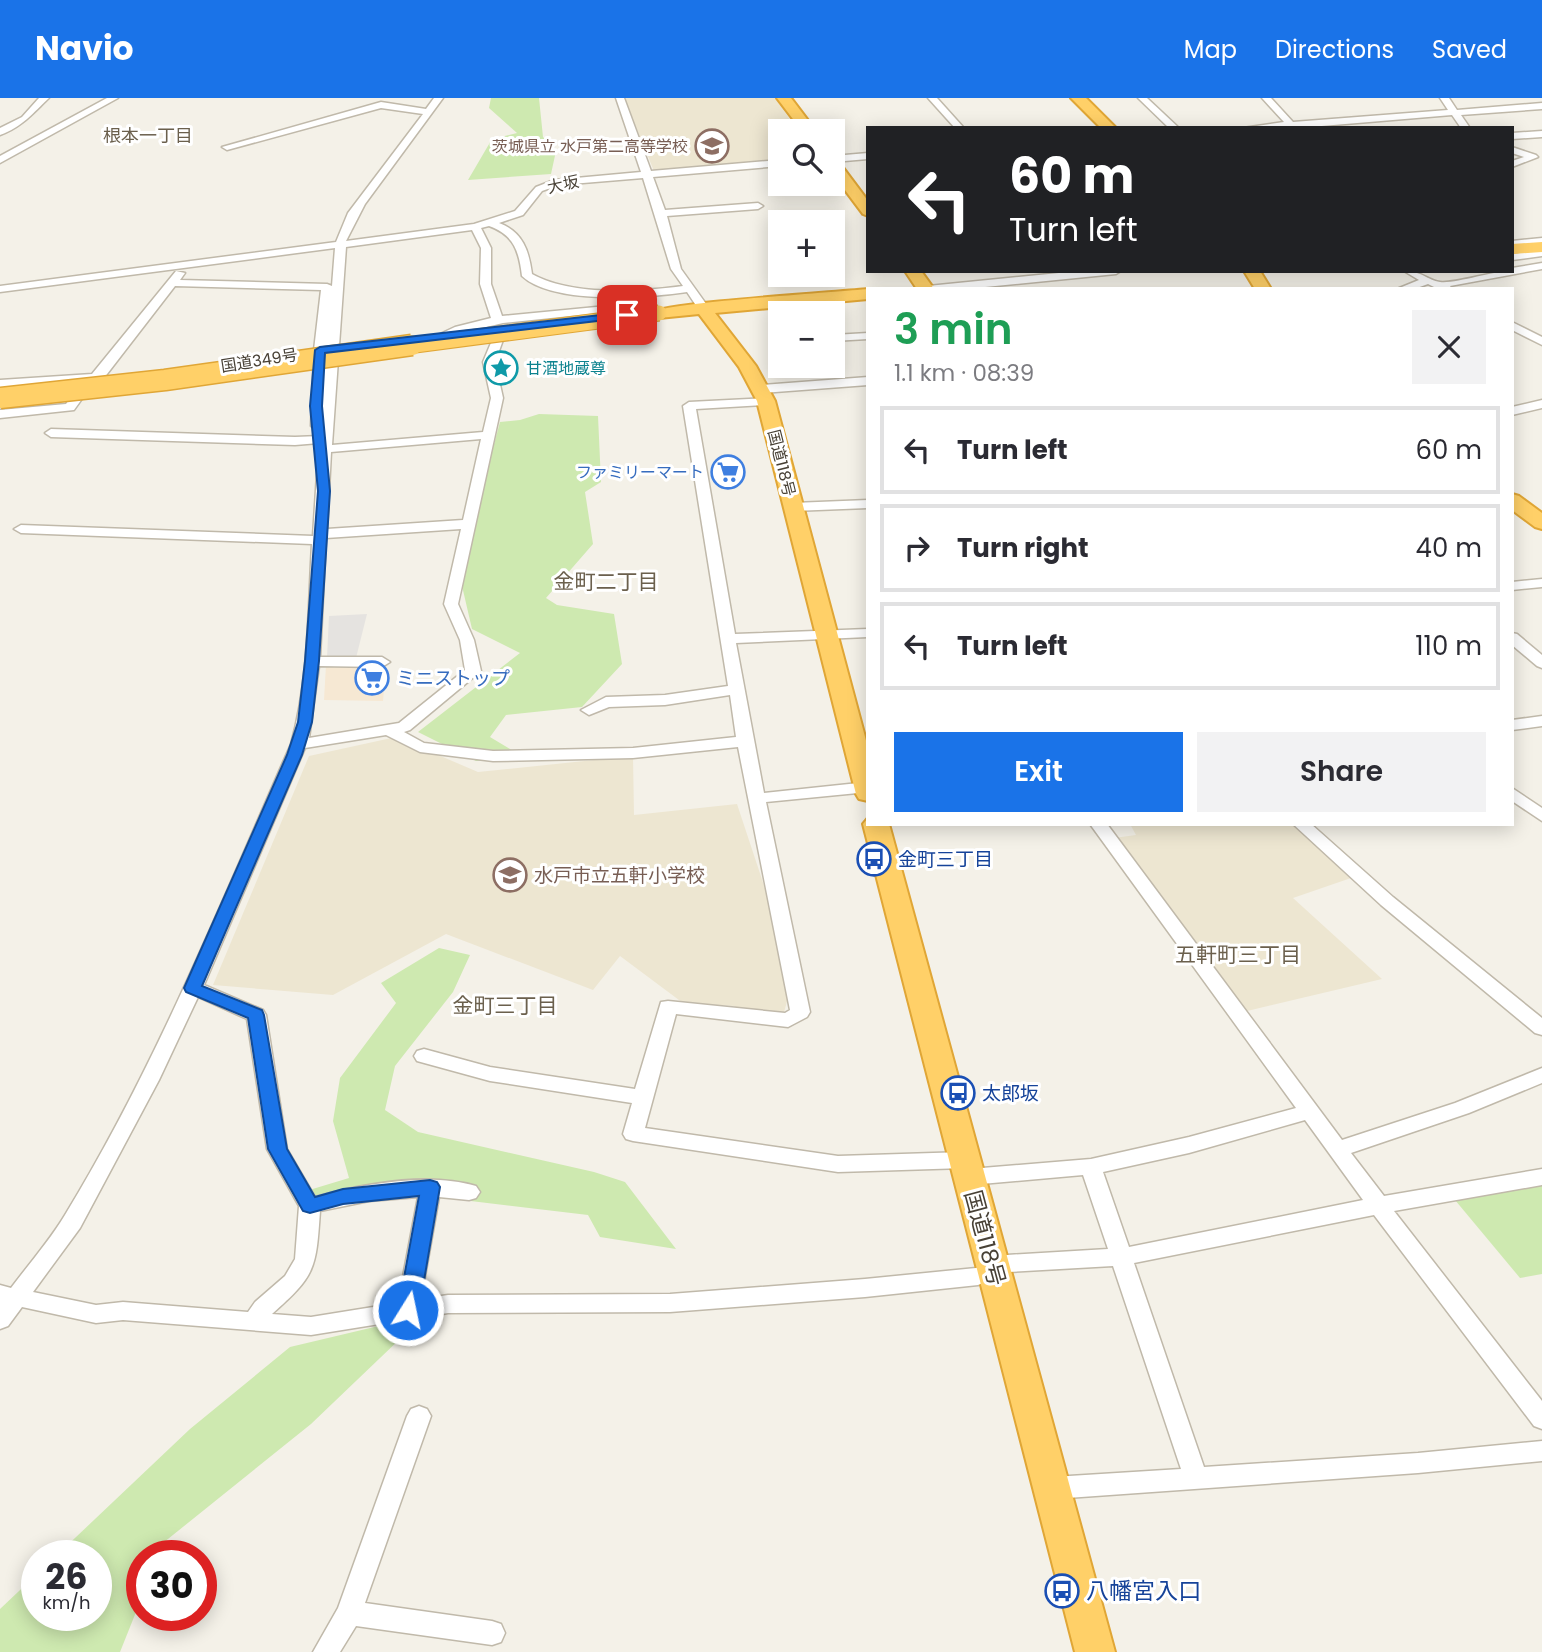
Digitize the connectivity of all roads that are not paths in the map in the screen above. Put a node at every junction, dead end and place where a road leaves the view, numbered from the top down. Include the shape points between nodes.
1 (45, 98) edge
2 (99, 98) edge
3 (114, 98) edge
4 (439, 98) edge
5 (620, 98) edge
6 (784, 98) edge
7 (932, 98) edge
8 (1078, 98) edge
9 (1142, 98) edge
10 (1266, 98) edge
11 (1444, 98) edge
12 (1542, 106) edge
13 (429, 112) junction
14 (1452, 112) junction
15 (75, 119) junction
16 (800, 119) edge
17 (958, 126) edge
18 (1108, 126) edge
19 (1173, 126) edge
20 (1292, 126) edge
21 (1464, 126) edge
22 (0, 132) edge
23 (1542, 134) edge
24 (1514, 136) edge
25 (228, 147) dead end
26 (1514, 151) edge
27 (866, 156) edge
28 (845, 159) edge
29 (0, 160) edge
30 (1514, 163) edge
31 (768, 164) edge
32 (648, 173) junction
33 (845, 178) edge
34 (758, 206) dead end
35 (866, 208) edge
36 (661, 213) junction
37 (491, 223) junction
38 (475, 227) junction
39 (1542, 241) edge
40 (336, 245) junction
41 (1514, 246) edge
42 (1514, 246) edge
43 (1542, 247) edge
44 (1542, 253) edge
45 (1514, 257) edge
46 (185, 264) junction
47 (1542, 266) edge
48 (1514, 270) edge
49 (915, 273) edge
50 (1092, 273) edge
51 (1414, 273) edge
52 (1486, 273) edge
53 (1431, 280) edge
54 (174, 283) junction
55 (327, 287) junction
56 (925, 287) edge
57 (948, 287) edge
58 (1408, 287) edge
59 (0, 289) edge
60 (688, 289) junction
61 (866, 294) edge
62 (835, 301) edge
63 (768, 307) edge
64 (703, 308) junction
65 (659, 313) joint
66 (627, 315) dead end
67 (498, 321) junction
68 (1542, 323) edge
69 (1515, 329) edge
70 (448, 337) junction
71 (845, 339) edge
72 (497, 340) junction
73 (866, 340) edge
74 (1542, 342) edge
75 (327, 356) junction
76 (94, 380) junction
77 (866, 381) edge
78 (0, 384) edge
79 (0, 393) edge
80 (764, 395) junction
81 (78, 396) junction
82 (0, 398) edge
83 (0, 403) edge
84 (1541, 405) edge
85 (1514, 411) edge
86 (0, 414) edge
87 (51, 433) dead end
88 (488, 435) junction
89 (321, 444) junction
90 (1514, 502) edge
91 (866, 504) edge
92 (793, 507) junction
93 (1542, 523) edge
94 (469, 524) junction
95 (21, 529) dead end
96 (321, 537) junction
97 (1542, 583) edge
98 (1514, 586) edge
99 (866, 633) edge
100 (825, 635) junction
101 (1514, 638) edge
102 (729, 639) junction
103 (312, 661) junction
104 (382, 662) dead end
105 (1542, 663) edge
106 (736, 689) junction
107 (589, 710) dead end
108 (1542, 721) edge
109 (1514, 724) edge
110 (388, 730) junction
111 (745, 741) junction
112 (299, 744) junction
113 (866, 785) edge
114 (866, 789) edge
115 (1514, 795) edge
116 (759, 798) junction
117 (1542, 816) edge
118 (877, 826) edge
119 (1099, 826) edge
120 (1303, 826) edge
121 (192, 988) junction
122 (1542, 1028) edge
123 (424, 1056) dead end
124 (1542, 1075) edge
125 (641, 1097) junction
126 (1311, 1111) junction
127 (1340, 1149) junction
128 (1091, 1167) junction
129 (967, 1169) junction
130 (1542, 1177) edge
131 (430, 1187) junction
132 (469, 1192) dead end
133 (1381, 1205) junction
134 (310, 1206) junction
135 (1120, 1256) junction
136 (993, 1269) junction
137 (9, 1296) edge
138 (408, 1310) junction
139 (0, 1320) edge
140 (252, 1323) junction
141 (419, 1416) dead end
142 (1542, 1419) edge
143 (1542, 1451) edge
144 (1196, 1479) junction
145 (1053, 1488) junction
146 (349, 1613) junction
147 (492, 1633) dead end
148 (326, 1652) edge
149 (1095, 1652) edge

1 - 22 street via 25,119
2 - 15 street
3 - 15 street
4 - 13 street
5 - 32 street
6 - 16 highway
7 - 17 street
8 - 18 highway
9 - 19 street
10 - 20 street
11 - 14 street
12 - 14 street
13 - 25 street via 381,105
13 - 40 street via 359,205
14 - 20 street
14 - 21 street
15 - 29 street
23 - 24 street
26 - 30 street via 1533,157
27 - 28 street
31 - 32 street, 大坂
32 - 36 street
32 - 37 street, 大坂 via 557,181 539,189 519,213
33 - 35 highway
34 - 36 street
36 - 60 street via 672,258
37 - 38 street, 大坂
37 - 60 street via 508,228 517,237 527,276 543,286 621,293
38 - 40 street, 大坂
38 - 67 street via 486,243 485,279
39 - 41 street
40 - 46 street, 大坂
40 - 55 street
40 - 75 street
42 - 43 highway
44 - 45 street
46 - 54 street
46 - 59 street, 大坂
47 - 48 street
49 - 56 highway
50 - 57 street
51 - 53 street
52 - 53 street
53 - 58 street
54 - 55 street
54 - 76 street
55 - 75 street
60 - 64 street
61 - 62 highway
63 - 64 highway
64 - 65 highway, 国道349号
64 - 80 highway, 国道118号
65 - 82 highway, 国道349号, bridge via 478,334 122,386
66 - 70 highway, 国道349号
67 - 70 street via 464,326
67 - 72 street via 628,307 641,317 628,323
68 - 69 street
69 - 74 street
70 - 72 street via 463,342
70 - 75 highway, 国道349号
71 - 73 street
72 - 88 street via 489,362 497,398
75 - 76 highway, 国道349号
75 - 81 highway, 国道349号
75 - 89 street
76 - 78 street
76 - 79 highway, 国道349号
77 - 80 street
80 - 92 highway, 国道118号
80 - 102 street via 689,406
81 - 83 highway, 国道349号
81 - 86 street via 70,407
84 - 85 street
87 - 89 street
88 - 89 street
88 - 94 street
89 - 96 street
90 - 93 highway
91 - 92 street
92 - 100 highway, 国道118号
94 - 96 street
94 - 110 street via 452,604 467,639 473,671 404,727
95 - 96 street
96 - 103 street
97 - 98 street
99 - 100 street
100 - 102 street
100 - 113 highway, 国道118号
101 - 105 street
102 - 106 street
103 - 104 street
103 - 112 street
106 - 107 street via 665,700 606,702
106 - 111 street
108 - 109 street
110 - 111 street via 420,747 493,756 633,753
110 - 112 street
111 - 116 street
112 - 121 street
114 - 116 street
115 - 117 street
116 - 125 street via 800,1012 788,1020 668,1007
118 - 129 highway, 国道118号
119 - 126 street
120 - 122 street
121 - 134 street via 256,1015 277,1149
121 - 137 street via 149,1080 72,1222
123 - 125 street via 491,1074
124 - 127 street
125 - 129 street via 633,1134 838,1164
126 - 127 street
126 - 128 street
127 - 133 street
128 - 129 street
128 - 135 street
129 - 136 highway, 国道118号
130 - 133 street
131 - 132 street
131 - 134 street via 343,1196
131 - 138 street
133 - 135 street
133 - 142 street
134 - 140 street via 306,1260 293,1282
135 - 136 street via 1007,1264
135 - 144 street
136 - 138 street via 978,1276 865,1288 670,1303 448,1304
136 - 145 highway, 国道118号
137 - 139 street
137 - 140 street via 96,1314 123,1311
138 - 140 street via 311,1326
141 - 146 street
143 - 144 street
144 - 145 street
145 - 149 highway, 国道118号
146 - 147 street
146 - 148 street

